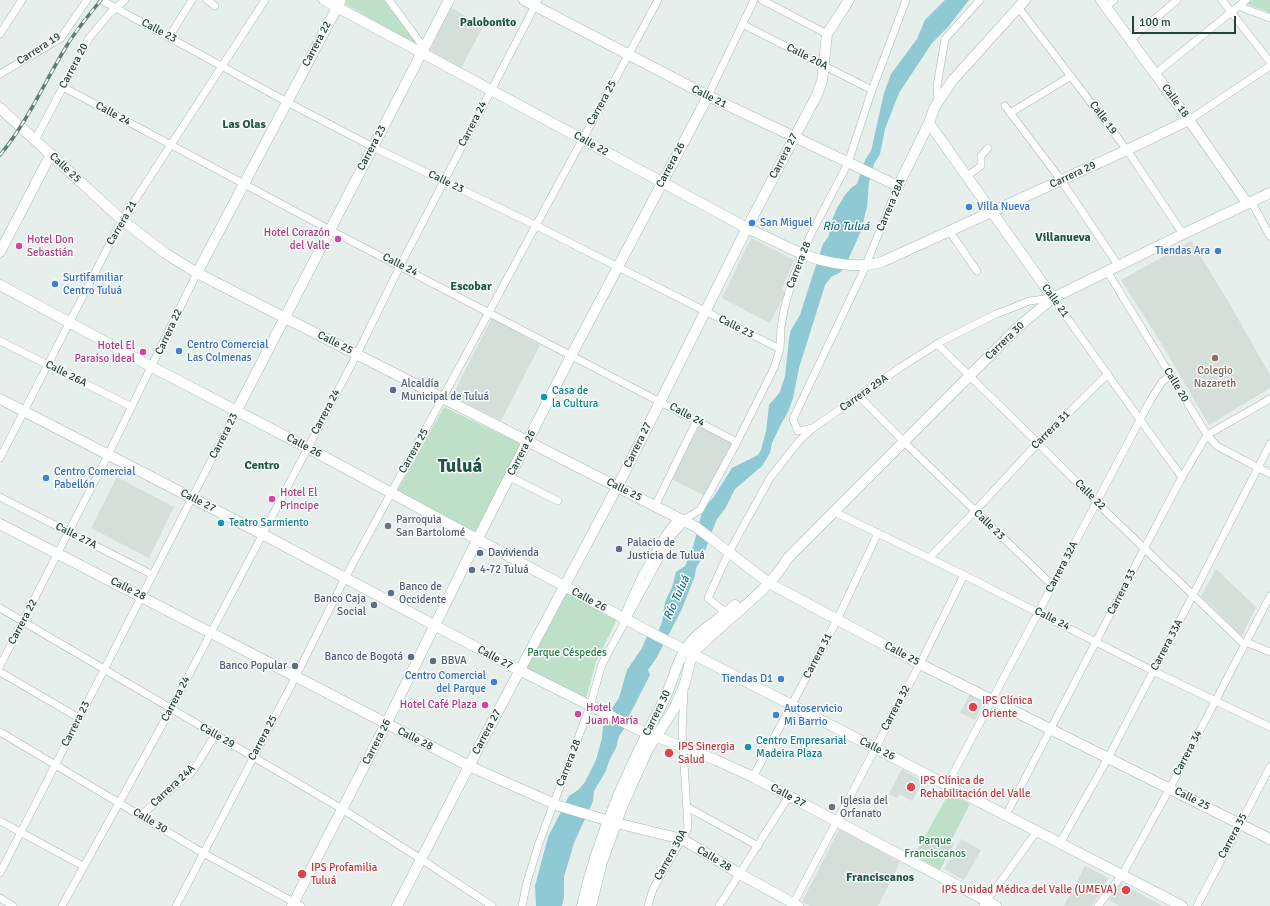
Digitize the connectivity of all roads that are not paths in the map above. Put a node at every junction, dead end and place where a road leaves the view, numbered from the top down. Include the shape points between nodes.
1 (22, 0) edge
2 (87, 0) edge
3 (102, 0) edge
4 (125, 0) edge
5 (192, 0) edge
6 (207, 0) edge
7 (265, 0) edge
8 (324, 0) edge
9 (389, 0) edge
10 (449, 0) edge
11 (524, 0) edge
12 (658, 0) edge
13 (754, 0) edge
14 (762, 0) edge
15 (849, 0) edge
16 (906, 0) edge
17 (980, 0) edge
18 (1114, 0) edge
19 (1177, 0) edge
20 (1222, 0) edge
21 (1246, 0) edge
22 (339, 3) edge
23 (536, 3) edge
24 (1022, 3) edge
25 (1103, 3) edge
26 (215, 6) dead end
27 (1238, 6) junction
28 (116, 8) junction
29 (1231, 12) junction
30 (1270, 18) edge
31 (742, 24) junction
32 (0, 34) edge
33 (827, 34) junction
34 (169, 37) junction
35 (1130, 40) junction
36 (424, 51) junction
37 (629, 55) junction
38 (1270, 62) edge
39 (823, 65) junction
40 (223, 66) junction
41 (1270, 66) edge
42 (0, 74) edge
43 (1155, 74) junction
44 (1071, 76) junction
45 (63, 87) junction
46 (491, 90) junction
47 (872, 90) junction
48 (708, 96) junction
49 (287, 102) junction
50 (938, 102) junction
51 (0, 108) edge
52 (1189, 120) junction
53 (929, 123) junction
54 (794, 138) junction
55 (582, 139) junction
56 (35, 140) junction
57 (172, 145) junction
58 (373, 147) junction
59 (988, 148) dead end
60 (1127, 150) junction
61 (50, 154) junction
62 (848, 163) junction
63 (967, 176) junction
64 (1061, 180) junction
65 (444, 181) junction
66 (662, 183) junction
67 (244, 184) junction
68 (898, 186) junction
69 (1270, 192) edge
70 (1249, 202) junction
71 (992, 213) junction
72 (122, 220) junction
73 (535, 224) junction
74 (747, 228) junction
75 (330, 230) junction
76 (950, 232) junction
77 (1183, 234) junction
78 (1270, 236) edge
79 (0, 252) edge
80 (806, 256) junction
81 (1118, 265) junction
82 (400, 266) junction
83 (866, 266) junction
84 (617, 267) junction
85 (977, 271) dead end
86 (1107, 271) junction
87 (197, 273) junction
88 (0, 284) edge
89 (1053, 298) junction
90 (490, 312) junction
91 (706, 312) junction
92 (284, 318) junction
93 (70, 322) junction
94 (0, 341) edge
95 (937, 344) junction
96 (780, 349) junction
97 (357, 354) junction
98 (571, 356) junction
99 (48, 365) junction
100 (152, 367) junction
101 (1108, 374) junction
102 (1171, 375) junction
103 (969, 377) junction
104 (860, 396) junction
105 (0, 399) edge
106 (442, 399) junction
107 (1270, 399) edge
108 (660, 401) junction
109 (132, 407) junction
110 (237, 410) junction
111 (24, 412) junction
112 (697, 420) junction
113 (1140, 421) junction
114 (813, 428) junction
115 (1207, 435) junction
116 (528, 442) junction
117 (737, 442) junction
118 (904, 442) junction
119 (1038, 443) junction
120 (1270, 444) edge
121 (308, 448) junction
122 (108, 455) junction
123 (0, 456) edge
124 (1258, 467) junction
125 (1270, 474) edge
126 (510, 477) junction
127 (1182, 477) junction
128 (617, 486) junction
129 (391, 492) junction
130 (0, 497) edge
131 (193, 498) junction
132 (558, 501) dead end
133 (1096, 502) junction
134 (655, 506) junction
135 (975, 511) junction
136 (834, 512) junction
137 (682, 520) junction
138 (0, 524) edge
139 (69, 532) junction
140 (878, 533) junction
141 (262, 534) junction
142 (477, 540) junction
143 (1144, 549) junction
144 (726, 550) junction
145 (58, 554) junction
146 (928, 558) junction
147 (153, 575) junction
148 (964, 575) junction
149 (345, 578) junction
150 (766, 581) junction
151 (1052, 585) junction
152 (564, 586) junction
153 (1193, 595) junction
154 (1270, 596) edge
155 (142, 597) junction
156 (0, 608) edge
157 (1038, 612) junction
158 (726, 613) junction
159 (837, 620) junction
160 (624, 621) junction
161 (23, 622) junction
162 (434, 626) junction
163 (210, 633) junction
164 (1097, 642) junction
165 (1245, 643) junction
166 (689, 652) junction
167 (1270, 652) edge
168 (920, 664) junction
169 (0, 666) edge
170 (104, 670) junction
171 (519, 670) junction
172 (1153, 671) junction
173 (0, 672) edge
174 (296, 676) junction
175 (685, 683) junction
176 (992, 700) junction
177 (1216, 701) junction
178 (792, 705) junction
179 (590, 706) junction
180 (171, 710) junction
181 (79, 718) junction
182 (386, 724) junction
183 (1270, 727) edge
184 (1050, 730) junction
185 (0, 732) edge
186 (215, 735) junction
187 (652, 735) junction
188 (683, 747) junction
189 (875, 748) junction
190 (253, 757) junction
191 (1108, 758) junction
192 (55, 765) junction
193 (469, 766) junction
194 (1270, 767) edge
195 (753, 777) junction
196 (1267, 781) edge
197 (947, 785) junction
198 (1170, 788) junction
199 (789, 796) junction
200 (120, 803) junction
201 (556, 804) junction
202 (687, 807) junction
203 (342, 809) junction
204 (141, 815) junction
205 (1006, 815) junction
206 (0, 821) edge
207 (612, 821) junction
208 (837, 822) junction
209 (1240, 824) junction
210 (1037, 831) junction
211 (20, 833) junction
212 (682, 839) junction
213 (1270, 839) edge
214 (1060, 843) junction
215 (758, 846) junction
216 (203, 853) junction
217 (421, 859) junction
218 (83, 866) junction
219 (0, 873) edge
220 (740, 874) junction
221 (1122, 875) junction
222 (0, 898) edge
223 (985, 904) edge
224 (296, 905) edge
225 (796, 905) edge
226 (14, 906) edge
227 (62, 906) edge
228 (176, 906) edge
229 (397, 906) edge
230 (492, 906) edge
231 (522, 906) edge
232 (582, 906) edge
233 (591, 906) edge
234 (648, 906) edge
235 (719, 906) edge
236 (996, 906) edge
237 (1098, 906) edge
238 (1182, 906) edge
239 (1197, 906) edge

1 - 32 street
2 - 42 street, Carrera 19 via 60,38
3 - 28 street, Calle 23
4 - 28 street, Carrera 20
5 - 34 street
6 - 26 street
7 - 40 street, Carrera 21
8 - 22 street, Calle 22
9 - 36 street
10 - 36 street, Carrera 23
11 - 23 street, Calle 21
12 - 37 street, Carrera 25
13 - 31 street, Carrera 26
14 - 33 street
15 - 33 street, Carrera 27
16 - 47 street, Carrera 28
17 - 50 street via 945,40 937,86
18 - 25 street
19 - 35 street
20 - 29 street
21 - 27 street
22 - 36 street, Calle 22
22 - 49 street, Carrera 22
23 - 37 street, Calle 21
23 - 46 street, Carrera 24
24 - 44 street, Calle 19
24 - 50 street, Carrera 28A via 952,81
25 - 35 street, Calle 18
27 - 29 street
27 - 30 street
28 - 34 street, Calle 23
28 - 45 street, Carrera 20 via 89,38
29 - 38 street
29 - 43 street
31 - 39 street, Calle 20A
31 - 48 street, Carrera 26
33 - 39 street, Carrera 27
34 - 40 street, Calle 23
35 - 43 street, Calle 18
36 - 46 street, Calle 22
36 - 58 street, Carrera 23
37 - 48 street, Calle 21
37 - 55 street, Carrera 25
39 - 47 street, Calle 20A
39 - 54 street, Carrera 27 via 822,81 817,95
40 - 49 street, Calle 23
40 - 57 street, Carrera 21
41 - 52 street, Carrera 29
43 - 52 street, Calle 18
44 - 60 street, Calle 19
44 - 64 street via 1007,109
45 - 56 street, Carrera 20
45 - 57 street, Calle 24
46 - 55 street, Calle 22
46 - 65 street, Carrera 24
47 - 62 street, Carrera 28
48 - 54 street, Calle 21
48 - 66 street, Carrera 26
49 - 58 street, Calle 23
49 - 67 street, Carrera 22
50 - 53 street, Carrera 28A
51 - 56 street, Calle 25
52 - 60 street, Carrera 29
52 - 70 street, Calle 18
53 - 63 street, Calle 21
53 - 68 street, Carrera 28A
54 - 62 street, Calle 21
54 - 74 street, Carrera 27
55 - 66 street, Calle 22
55 - 73 street, Carrera 25
56 - 61 street, Calle 25
57 - 67 street, Calle 24
57 - 72 street, Carrera 21
58 - 65 street, Calle 23
58 - 75 street, Carrera 23
59 - 63 street via 981,156 981,166
60 - 64 street, Carrera 29
60 - 77 street, Calle 19
61 - 72 street, Calle 25
61 - 79 street
62 - 68 street, Calle 21
62 - 80 street, Carrera 28 via 810,236
63 - 71 street, Calle 21
64 - 71 street, Carrera 29
64 - 81 street
65 - 73 street, Calle 23
65 - 82 street, Carrera 24
66 - 74 street, Calle 22
66 - 84 street, Carrera 26
67 - 75 street, Calle 24
67 - 87 street, Carrera 22
68 - 83 street, Carrera 28A
69 - 70 street, Carrera 30
70 - 77 street, Carrera 30
70 - 78 street, Calle 18
71 - 76 street, Carrera 29
71 - 89 street, Calle 21
72 - 87 street, Calle 25 via 164,253
72 - 93 street, Carrera 21
73 - 84 street, Calle 23
73 - 90 street, Carrera 25
74 - 80 street, Calle 22
74 - 91 street, Carrera 27
75 - 82 street, Calle 24
75 - 92 street, Carrera 23
76 - 83 street, Carrera 29 via 884,262
76 - 85 street
77 - 81 street, Carrera 30
80 - 83 street, Calle 22
80 - 96 street, Carrera 28 via 793,277 784,310
81 - 86 street, Carrera 30
82 - 90 street, Calle 24
82 - 97 street, Carrera 24
83 - 114 street, Carrera 28A via 793,419 798,431
84 - 91 street, Calle 23
84 - 98 street, Carrera 26
86 - 89 street, Carrera 30
86 - 102 street, Calle 20
87 - 92 street, Calle 25
87 - 100 street, Carrera 22
88 - 93 street, Calle 26
89 - 95 street, Carrera 29A via 1029,301 996,314
89 - 101 street, Calle 21
89 - 103 street, Carrera 30 via 1018,327
90 - 98 street, Calle 24
90 - 106 street, Carrera 25
91 - 96 street, Calle 23
91 - 108 street, Carrera 27
92 - 97 street, Calle 25
92 - 110 street, Carrera 23
93 - 99 street, Carrera 21
93 - 100 street, Calle 26
94 - 99 street, Calle 26A
95 - 103 street, Calle 22
95 - 104 street, Carrera 29A
96 - 117 street, Carrera 28 via 774,368
97 - 106 street, Calle 25
97 - 121 street, Carrera 24
98 - 108 street, Calle 24
98 - 116 street, Carrera 26
99 - 109 street, Calle 26A
99 - 111 street, Carrera 21
100 - 109 street, Carrera 22
100 - 110 street, Calle 26
101 - 113 street, Calle 21
101 - 119 street, Carrera 31
102 - 113 street, Carrera 32A via 1162,382
102 - 115 street, Calle 20
103 - 118 street, Carrera 30
103 - 119 street, Calle 22
104 - 114 street, Carrera 29A
104 - 118 street, Calle 23
105 - 111 street, Calle 27
106 - 116 street, Calle 25
106 - 129 street, Carrera 25
107 - 115 street, Carrera 33
108 - 112 street, Calle 24
108 - 128 street, Carrera 27
109 - 122 street, Carrera 22
110 - 121 street, Calle 26
110 - 131 street, Carrera 23
111 - 122 street, Calle 27
111 - 123 street, Carrera 21
112 - 117 street, Calle 24
112 - 134 street
113 - 127 street, Calle 21
113 - 133 street, Carrera 32A
114 - 144 street, Carrera 29A via 799,441 770,478
115 - 124 street, Calle 20 via 1217,446
115 - 127 street, Carrera 33
116 - 126 street, Carrera 26
116 - 128 street, Calle 25
117 - 137 street, Carrera 28 via 700,510
118 - 135 street, Calle 23
118 - 136 street, Carrera 30
119 - 133 street, Calle 22
119 - 135 street, Carrera 31
120 - 124 street, Carrera 33A
121 - 129 street, Calle 26
121 - 141 street, Carrera 24
122 - 131 street, Calle 27
122 - 139 street, Carrera 22
124 - 125 street, Calle 20
124 - 153 street, Carrera 33A
126 - 132 street
126 - 142 street, Carrera 26
127 - 143 street, Carrera 33
128 - 134 street, Calle 25
128 - 152 street, Carrera 27
129 - 142 street, Calle 26
129 - 149 street, Carrera 25
130 - 139 street, Calle 27A
131 - 141 street, Calle 27
131 - 147 street, Carrera 23
133 - 143 street, Calle 22
133 - 151 street, Carrera 32A
134 - 137 street, Calle 25
135 - 146 street, Carrera 31
135 - 151 street, Calle 23
136 - 140 street, Calle 24
136 - 150 street, Carrera 30
137 - 144 street, Calle 25 via 696,527
137 - 160 street, Carrera 28 via 674,523 657,547
138 - 145 street, Calle 28
139 - 145 street, Carrera 22
139 - 147 street, Calle 27A
140 - 146 street, Calle 24
140 - 159 street, Carrera 31
141 - 149 street, Calle 27
141 - 163 street, Carrera 24
142 - 152 street, Calle 26
142 - 162 street, Carrera 26
143 - 153 street, Calle 22
143 - 164 street, Carrera 33
144 - 150 street, Calle 25
144 - 158 street via 708,598
145 - 155 street, Calle 28
145 - 161 street, Carrera 22
146 - 148 street, Calle 24
147 - 155 street, Carrera 23
148 - 157 street, Calle 24
148 - 168 street, Carrera 32
149 - 162 street, Calle 27
149 - 174 street, Carrera 25
150 - 158 street, Carrera 30
150 - 159 street, Calle 25
150 - 166 street, Carrera 30 via 700,646
151 - 157 street, Carrera 32A
152 - 160 street, Calle 26
152 - 171 street, Carrera 27
153 - 165 street, Calle 22
153 - 172 street, Carrera 33A
154 - 165 street, Carrera 34
155 - 163 street, Calle 28
155 - 170 street, Carrera 23
156 - 161 street, Calle 29
157 - 164 street, Calle 24
157 - 176 street, Carrera 32A
158 - 166 street, Carrera 30 via 699,635
159 - 168 street, Calle 25
159 - 178 street, Carrera 31
160 - 166 street, Calle 26
160 - 179 street, Carrera 28 via 602,664
161 - 169 street, Carrera 22
161 - 170 street, Calle 29
162 - 171 street, Calle 27
162 - 182 street, Carrera 26
163 - 174 street, Calle 28
163 - 180 street, Carrera 24
164 - 172 street, Calle 24
164 - 184 street, Carrera 33
165 - 167 street, Calle 22
165 - 177 street, Carrera 34
166 - 175 street, Carrera 30
166 - 178 street, Calle 26
166 - 187 street, Carrera 30 via 671,686
168 - 176 street, Calle 25
168 - 189 street, Carrera 32
170 - 180 street, Calle 29
170 - 181 street, Carrera 23
171 - 179 street, Calle 27
171 - 193 street, Carrera 27
172 - 177 street, Calle 24
172 - 191 street, Carrera 33A
173 - 181 street
174 - 182 street, Calle 28
174 - 190 street, Carrera 25
175 - 187 street, Carrera 30 via 674,709
175 - 188 street, Carrera 30A
176 - 184 street, Calle 25
176 - 197 street, Carrera 32A
177 - 183 street, Calle 24
177 - 198 street, Carrera 34
178 - 189 street, Calle 26
178 - 195 street, Carrera 31
179 - 187 street, Calle 27
179 - 201 street, Carrera 28
180 - 186 street, Calle 29
180 - 200 street, Carrera 24
181 - 192 street, Carrera 23
182 - 193 street, Calle 28
182 - 203 street, Carrera 26
184 - 191 street, Calle 25
184 - 205 street, Carrera 33
185 - 192 street, Calle 30
186 - 190 street, Calle 29
186 - 204 street, Carrera 24A via 192,770
187 - 188 street, Calle 27
187 - 207 street, Carrera 30
188 - 195 street, Calle 27
188 - 202 street, Carrera 30A
189 - 197 street, Calle 26
189 - 208 street, Carrera 32
190 - 203 street, Calle 29
190 - 216 street, Carrera 25
191 - 198 street, Calle 25
191 - 214 street, Carrera 33A
192 - 200 street, Calle 30
192 - 211 street, Carrera 23
193 - 201 street, Calle 28
193 - 217 street, Carrera 27
194 - 196 street, Carrera 35
195 - 199 street, Calle 27
196 - 209 street, Carrera 35
197 - 205 street, Calle 26
198 - 209 street, Calle 25
198 - 221 street, Carrera 34
199 - 208 street, Calle 27
199 - 215 street
200 - 204 street, Calle 30
200 - 218 street, Carrera 24
201 - 207 street, Calle 28
201 - 231 street, Carrera 28 via 527,882
202 - 212 street, Carrera 30A via 688,828
202 - 215 street
203 - 217 street, Calle 29
203 - 224 street, Carrera 26
204 - 216 street, Calle 30
205 - 210 street, Calle 26
206 - 211 street
207 - 212 street, Calle 28
207 - 232 street, Carrera 30 via 594,861
207 - 233 street, Carrera 30
208 - 223 street, Calle 27
208 - 225 street, Carrera 32
209 - 213 street, Calle 25
209 - 239 street, Carrera 35
210 - 214 street, Calle 26
210 - 223 street
211 - 218 street
211 - 219 street, Carrera 23
212 - 220 street, Calle 28
212 - 234 street, Carrera 30A via 655,885
214 - 221 street, Calle 26
215 - 220 street
216 - 224 street, Calle 30
216 - 228 street, Carrera 25
217 - 229 street, Carrera 27
217 - 230 street, Calle 29
218 - 227 street, Carrera 24
220 - 225 street, Calle 28
220 - 235 street
221 - 237 street, Carrera 34
221 - 238 street, Calle 26
222 - 226 street
223 - 236 street, Calle 27

